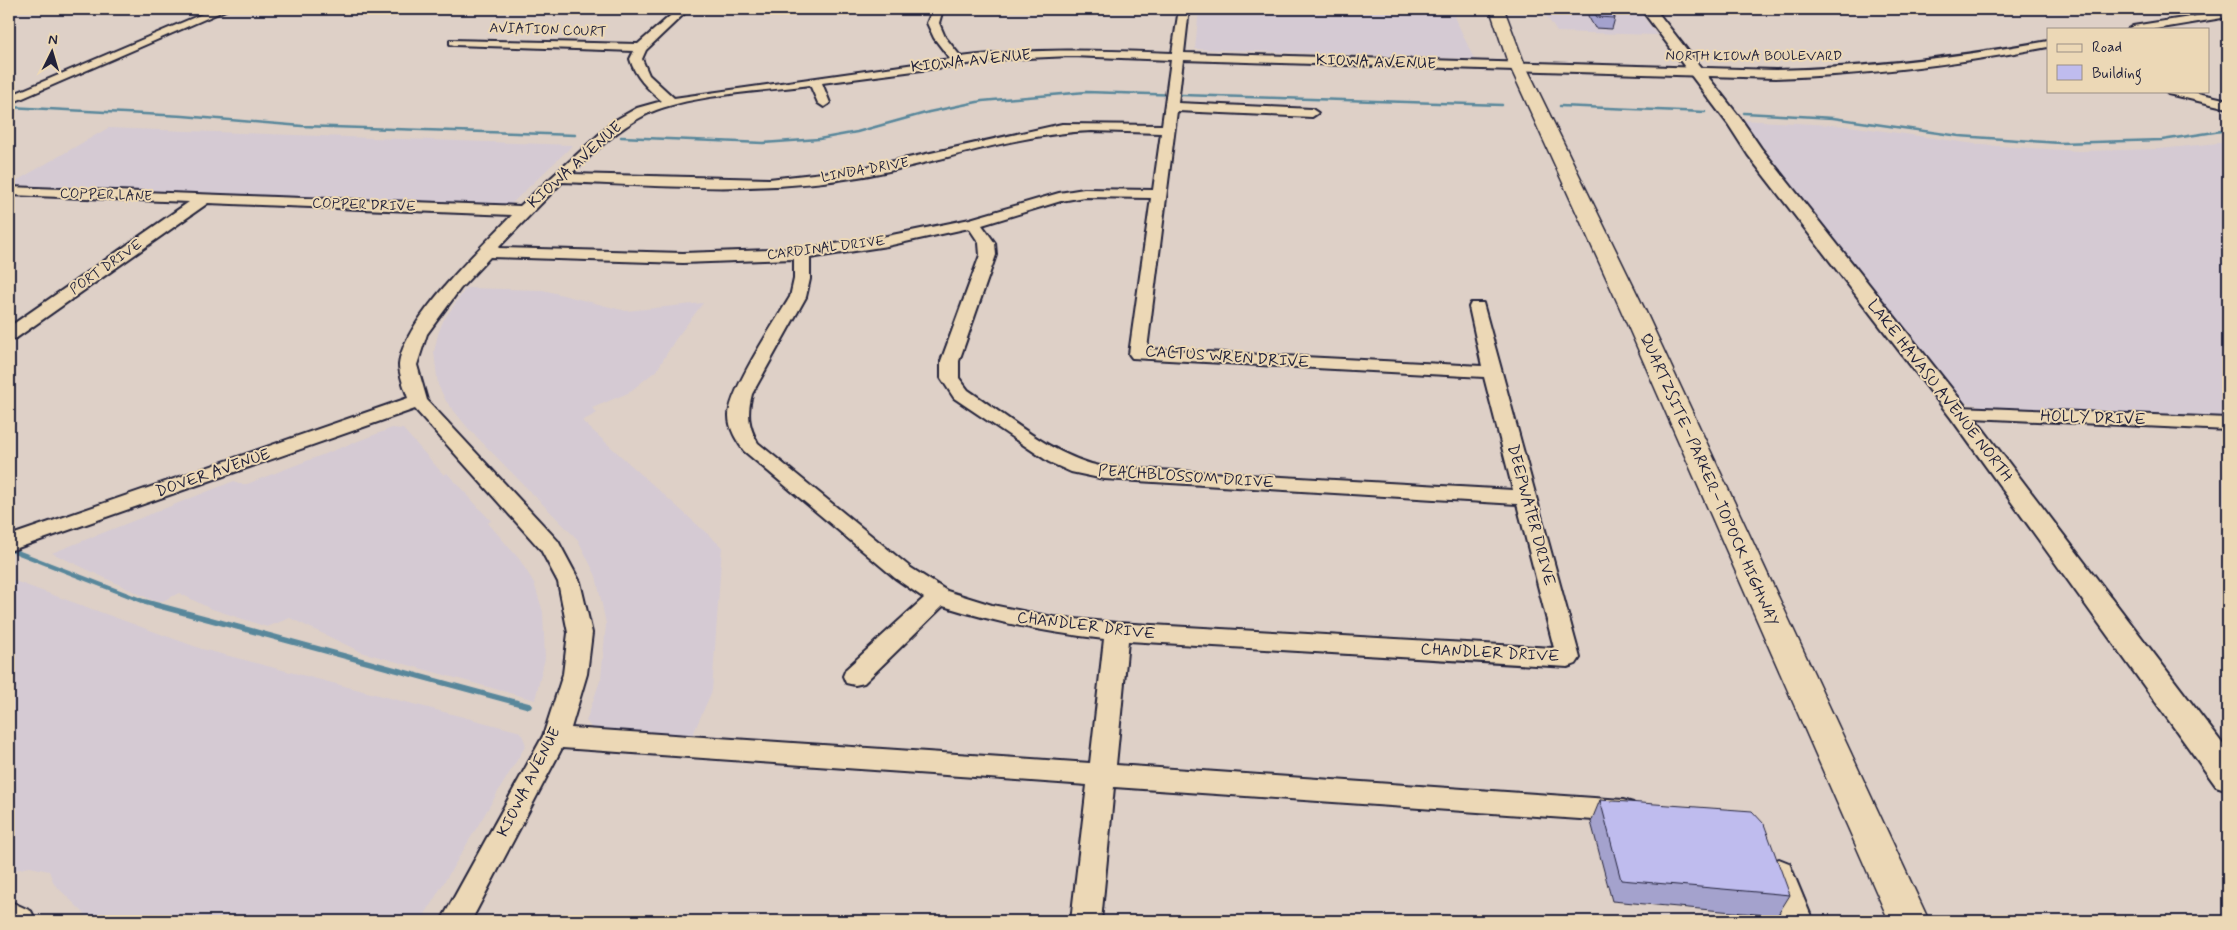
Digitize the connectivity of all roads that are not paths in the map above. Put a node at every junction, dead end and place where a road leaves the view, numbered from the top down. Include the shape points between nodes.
1 (223, 9) edge
2 (684, 9) edge
3 (938, 9) edge
4 (1184, 9) edge
5 (1482, 9) edge
6 (1497, 9) edge
7 (1648, 9) edge
8 (2228, 14) edge
9 (2139, 28) edge
10 (1506, 40) junction
11 (454, 42) dead end
12 (2045, 47) edge
13 (641, 48) junction
14 (1178, 56) junction
15 (958, 60) junction
16 (1518, 67) junction
17 (1697, 72) junction
18 (814, 80) junction
19 (2176, 92) edge
20 (9, 100) edge
21 (671, 102) junction
22 (824, 103) dead end
23 (2228, 104) edge
24 (1172, 107) junction
25 (1312, 113) dead end
26 (1168, 129) junction
27 (559, 178) junction
28 (9, 191) edge
29 (1161, 194) junction
30 (204, 199) junction
31 (524, 212) junction
32 (974, 223) junction
33 (486, 252) junction
34 (802, 254) junction
35 (1478, 307) dead end
36 (9, 335) edge
37 (1492, 372) junction
38 (418, 401) junction
39 (1959, 413) junction
40 (2228, 424) edge
41 (1527, 498) junction
42 (9, 544) edge
43 (939, 597) junction
44 (1117, 632) junction
45 (1568, 658) joint
46 (855, 676) dead end
47 (555, 737) junction
48 (1103, 773) junction
49 (2228, 776) edge
50 (1650, 812) edge
51 (1770, 848) edge
52 (9, 914) edge
53 (21, 921) edge
54 (456, 921) edge
55 (1086, 921) edge
56 (1798, 921) edge
57 (1909, 921) edge

1 - 20 street
2 - 13 street
3 - 15 street via 933,23 940,38
4 - 14 street, CACTUS WREN DRIVE
5 - 10 highway, QUARTZSITE–PARKER–TOPOCK HIGHWAY via 1490,26
6 - 10 highway, QUARTZSITE–PARKER–TOPOCK HIGHWAY via 1506,26
7 - 17 main road, LAKE HAVASU AVENUE NORTH
8 - 9 street
10 - 16 highway, QUARTZSITE–PARKER–TOPOCK HIGHWAY
11 - 13 street, AVIATION COURT
12 - 17 street, NORTH KIOWA BOULEVARD via 1825,74
13 - 21 street via 636,60 638,70
14 - 15 street, KIOWA AVENUE via 1036,53
14 - 16 street, KIOWA AVENUE
14 - 24 street, CACTUS WREN DRIVE
15 - 18 street, KIOWA AVENUE
16 - 17 street, NORTH KIOWA BOULEVARD
16 - 57 highway, QUARTZSITE–PARKER–TOPOCK HIGHWAY via 1628,299
17 - 39 main road, LAKE HAVASU AVENUE NORTH via 1754,151
18 - 21 street, KIOWA AVENUE
18 - 22 street
19 - 23 street
21 - 27 street, KIOWA AVENUE via 642,111 619,124
24 - 25 street
24 - 26 street, CACTUS WREN DRIVE
26 - 27 street, LINDA DRIVE via 1062,128 876,170 798,180 715,183
26 - 29 street, CACTUS WREN DRIVE
27 - 31 street, KIOWA AVENUE
28 - 30 street, COPPER LANE
29 - 32 street, CARDINAL DRIVE via 1084,193 1059,197
29 - 37 street, CACTUS WREN DRIVE via 1138,354
30 - 31 street, COPPER DRIVE
30 - 36 street, PORT DRIVE
31 - 33 street, KIOWA AVENUE
32 - 34 street, CARDINAL DRIVE
32 - 41 street, PEACHBLOSSOM DRIVE via 987,243 988,255 950,361 950,378 962,394 1056,458 1078,468 1104,473
33 - 34 street, CARDINAL DRIVE via 683,258
33 - 38 street, KIOWA AVENUE via 454,286 418,333 408,365
34 - 43 street, CHANDLER DRIVE via 798,297 743,394 738,426 751,446 903,573
35 - 37 street, DEEPWATER DRIVE
37 - 41 street, DEEPWATER DRIVE
38 - 42 street, DOVER AVENUE
38 - 47 street, KIOWA AVENUE via 550,546 569,582 580,633 575,674
39 - 40 street, HOLLY DRIVE
39 - 49 main road, LAKE HAVASU AVENUE NORTH
41 - 45 street, DEEPWATER DRIVE
43 - 44 street, CHANDLER DRIVE via 1010,617
43 - 46 street
44 - 45 street, CHANDLER DRIVE
44 - 48 street
47 - 48 street
47 - 54 street, KIOWA AVENUE
48 - 50 street
48 - 55 street
51 - 56 street
52 - 53 street

